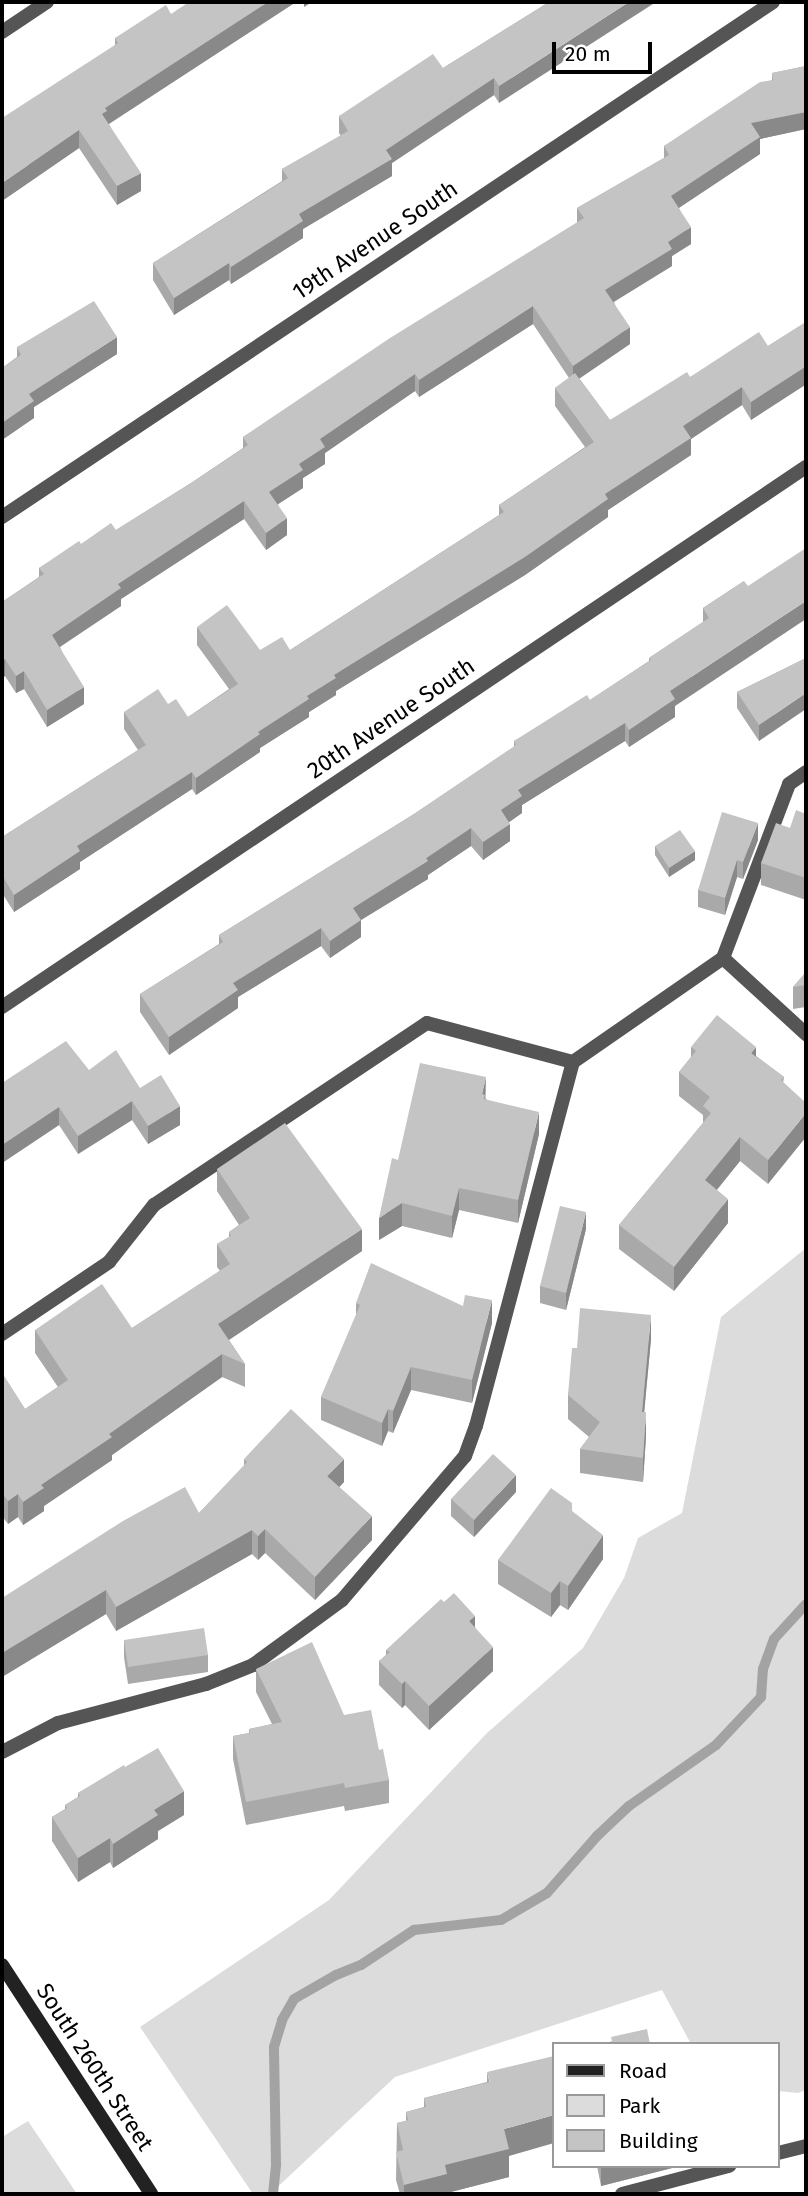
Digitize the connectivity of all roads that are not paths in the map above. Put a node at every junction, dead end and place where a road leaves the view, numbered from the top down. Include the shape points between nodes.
1 (47, 2) edge
2 (773, 2) edge
3 (2, 32) edge
4 (806, 467) edge
5 (2, 517) edge
6 (806, 772) edge
7 (723, 958) junction
8 (2, 1007) edge
9 (806, 1034) edge
10 (573, 1062) junction
11 (2, 1334) edge
12 (2, 1752) edge
13 (2, 1965) edge
14 (806, 2146) edge
15 (780, 2152) edge
16 (721, 2168) edge
17 (151, 2194) edge
18 (622, 2194) edge

1 - 3 street
2 - 5 street, 19th Avenue South
4 - 8 street, 20th Avenue South
6 - 7 street via 789,784
7 - 9 street
7 - 10 street
10 - 11 street via 427,1023 154,1205 109,1262
10 - 12 street via 477,1426 465,1456 342,1600 253,1665 195,1688 58,1723
13 - 17 main road, South 260th Street
14 - 15 street
16 - 18 street

